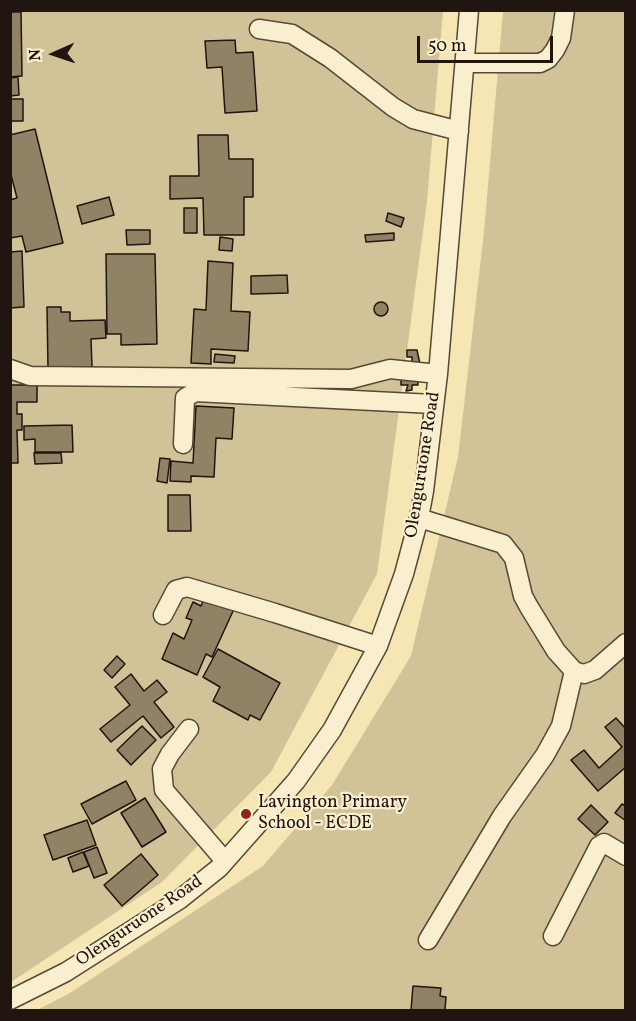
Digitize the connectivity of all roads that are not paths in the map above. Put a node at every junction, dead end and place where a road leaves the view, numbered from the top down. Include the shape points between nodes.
1 (469, 10) edge
2 (565, 10) edge
3 (259, 29) dead end
4 (465, 63) junction
5 (459, 131) junction
6 (10, 369) edge
7 (438, 374) junction
8 (433, 404) junction
9 (183, 444) dead end
10 (420, 518) junction
11 (163, 615) dead end
12 (626, 643) edge
13 (378, 646) junction
14 (574, 671) junction
15 (189, 729) dead end
16 (626, 856) edge
17 (225, 861) junction
18 (553, 936) dead end
19 (428, 940) dead end
20 (10, 1000) edge

1 - 4 street, Olenguruone Road
2 - 4 street via 561,38 548,59 540,63
3 - 5 street via 292,34 393,107 413,118
4 - 5 street, Olenguruone Road
5 - 7 street, Olenguruone Road
6 - 7 street via 30,376 351,379 390,369
7 - 8 street, Olenguruone Road
8 - 9 street via 195,392 185,398
8 - 10 street, Olenguruone Road
10 - 13 street, Olenguruone Road
10 - 14 street via 503,544 514,558 523,596 556,651
11 - 13 street via 176,590 187,587
12 - 14 street via 595,670 584,674
13 - 17 street, Olenguruone Road via 332,730 296,781
14 - 19 street via 561,726
15 - 17 street via 162,769 164,790
16 - 18 street via 604,843 599,846
17 - 20 street, Olenguruone Road via 179,900 66,972

